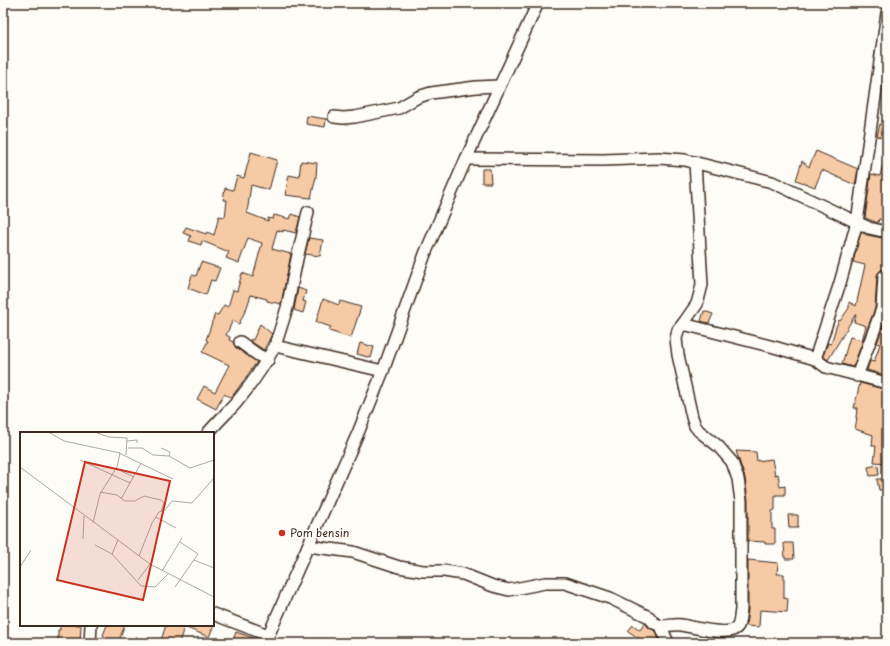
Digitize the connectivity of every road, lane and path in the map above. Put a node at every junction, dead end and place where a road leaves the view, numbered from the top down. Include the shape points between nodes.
1 (538, 3) edge
2 (887, 13) edge
3 (499, 86) junction
4 (334, 117) dead end
5 (466, 159) junction
6 (695, 162) junction
7 (308, 212) dead end
8 (857, 222) junction
9 (887, 232) edge
10 (884, 276) dead end
11 (884, 310) edge
12 (683, 324) junction
13 (240, 342) dead end
14 (275, 346) junction
15 (815, 359) junction
16 (268, 360) junction
17 (383, 371) junction
18 (857, 376) junction
19 (887, 383) edge
20 (209, 432) edge
21 (308, 546) junction
22 (214, 614) edge
23 (91, 626) edge
24 (662, 626) junction
25 (267, 639) edge
26 (90, 643) edge
27 (668, 643) edge

1 - 3 street
2 - 8 street
3 - 4 street via 431,93 399,108 355,117
3 - 5 street
5 - 6 street via 659,158
5 - 17 street via 425,254
6 - 8 street via 772,182
6 - 12 street via 702,285 697,304
7 - 14 street via 287,308
8 - 9 street
8 - 15 street
10 - 11 street
11 - 18 street
12 - 15 street via 774,346
12 - 24 street via 676,338 678,355 695,426 732,462 738,479 741,501 741,610 738,625 733,630 725,632 679,624
13 - 16 street
14 - 16 street
14 - 17 street
15 - 18 street via 826,367
16 - 20 street via 235,404
17 - 21 street
18 - 19 street
21 - 24 street via 353,552 399,567 463,574 508,590 545,583 564,583 610,598 650,617 654,623
21 - 25 street
22 - 25 street
23 - 26 street
24 - 27 street

